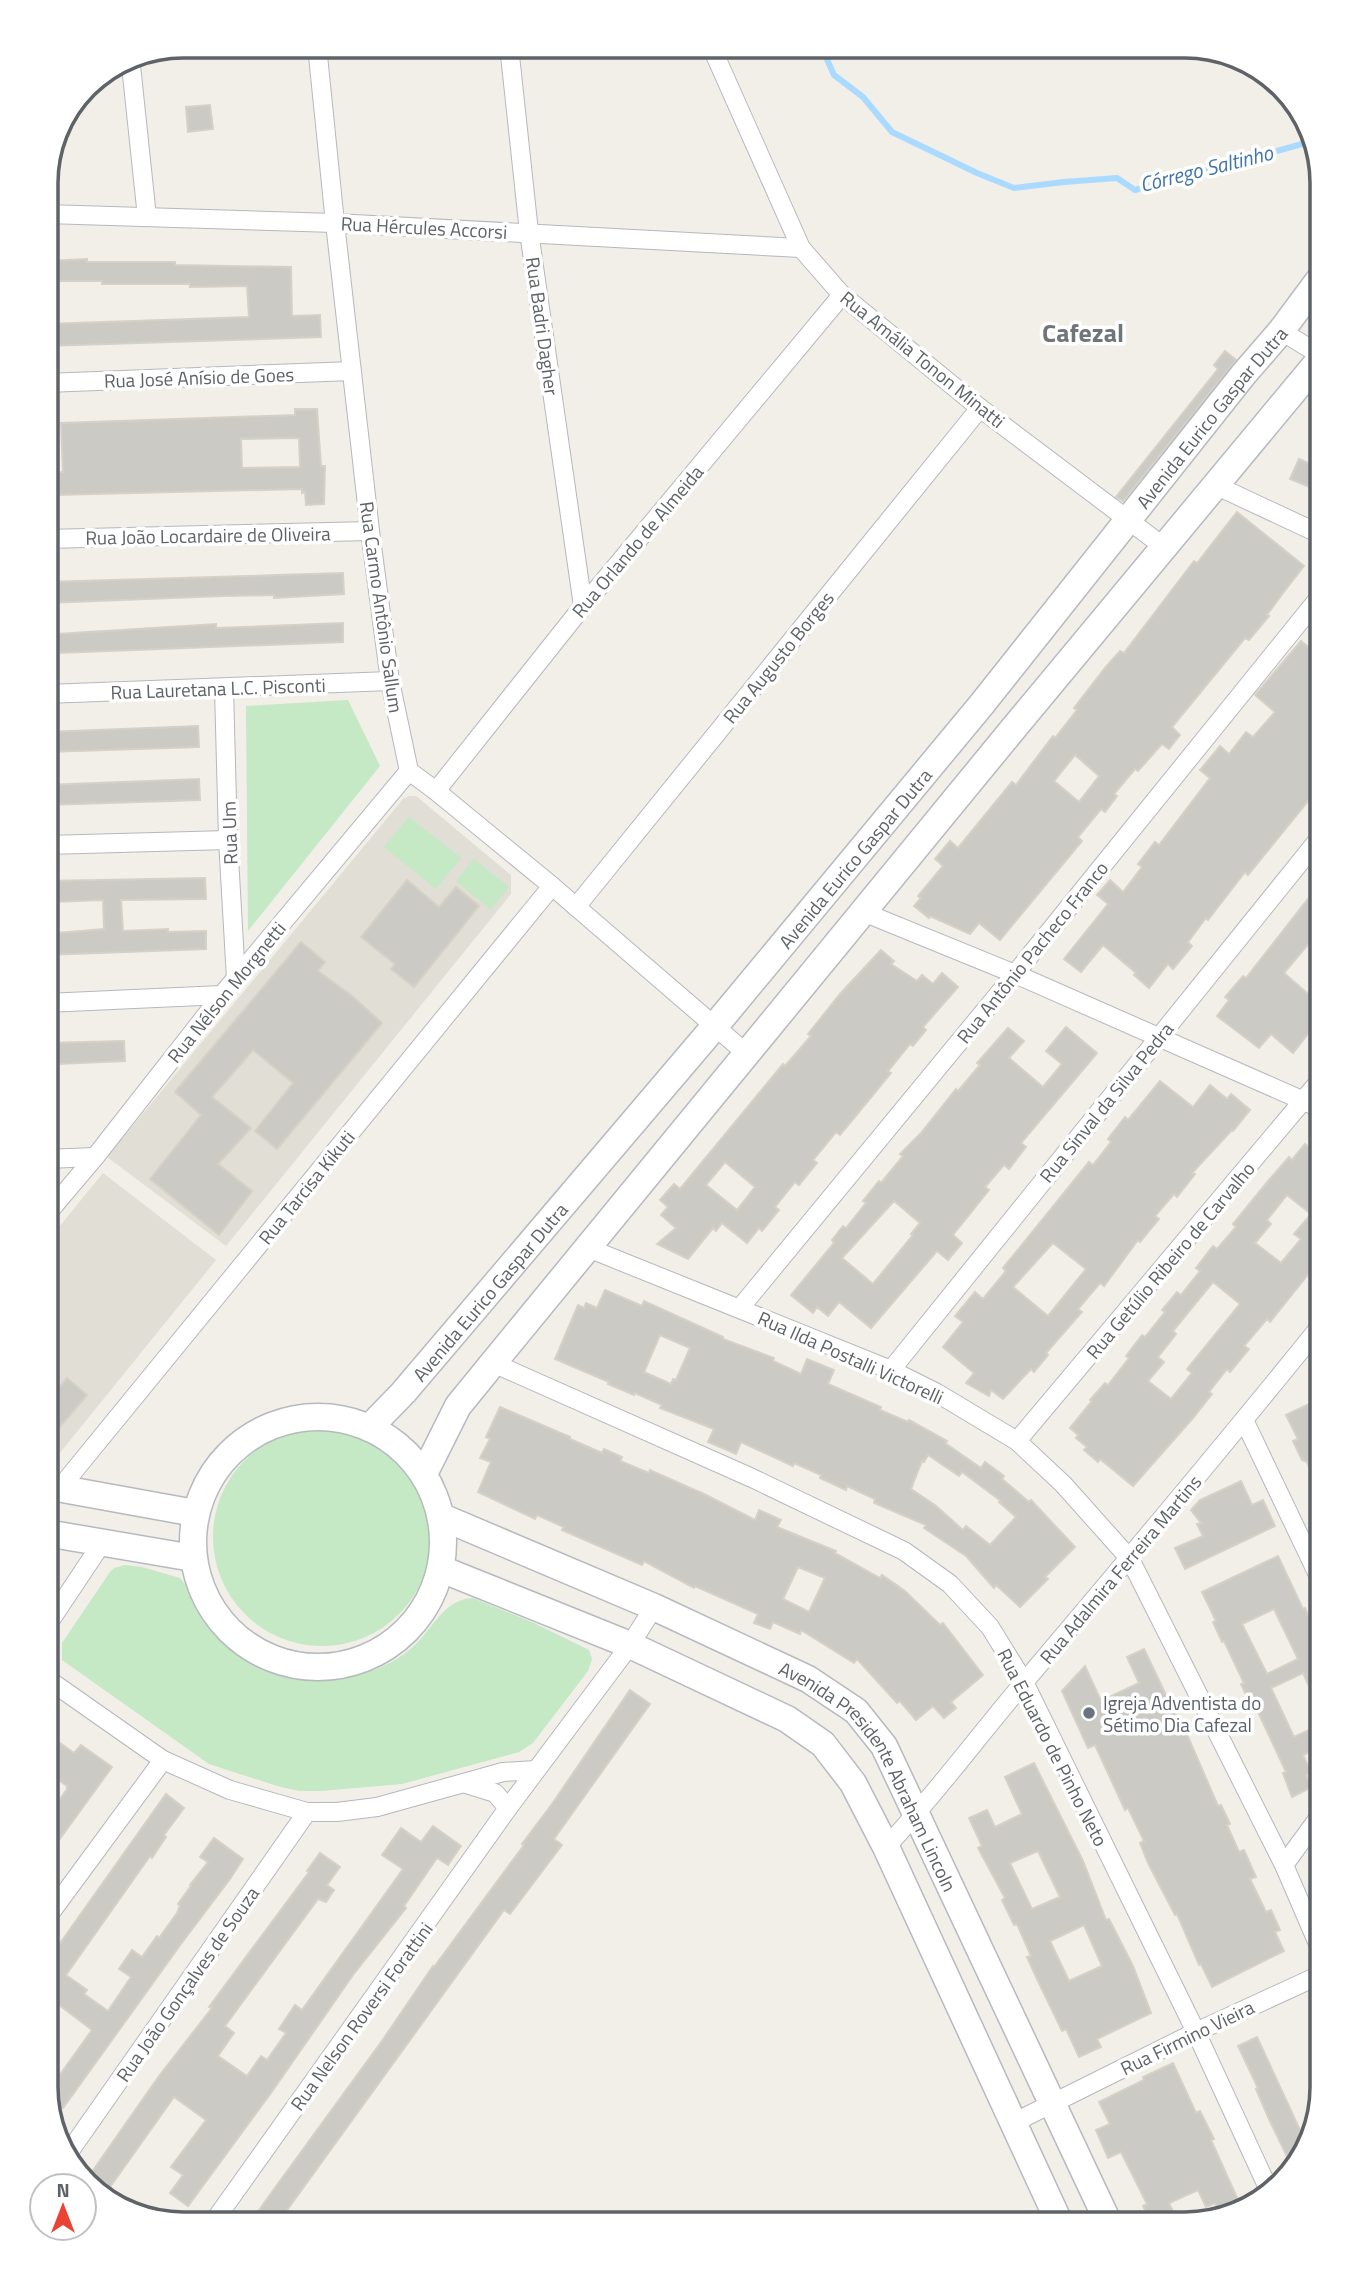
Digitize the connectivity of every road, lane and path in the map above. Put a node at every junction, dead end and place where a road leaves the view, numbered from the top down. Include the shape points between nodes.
1 (318, 58) edge
2 (510, 58) edge
3 (716, 58) edge
4 (131, 69) edge
5 (58, 214) edge
6 (147, 217) junction
7 (335, 223) junction
8 (529, 232) junction
9 (801, 248) junction
10 (1310, 292) edge
11 (842, 295) junction
12 (1281, 331) junction
13 (1310, 349) edge
14 (352, 371) junction
15 (1310, 371) edge
16 (58, 383) edge
17 (980, 408) junction
18 (1217, 486) junction
19 (1129, 519) junction
20 (1310, 529) edge
21 (370, 531) junction
22 (58, 539) edge
23 (1164, 547) junction
24 (583, 606) junction
25 (1310, 609) edge
26 (390, 681) junction
27 (224, 688) junction
28 (58, 694) edge
29 (982, 704) junction
30 (1013, 729) junction
31 (409, 771) junction
32 (436, 791) junction
33 (228, 840) junction
34 (58, 845) edge
35 (1310, 850) edge
36 (552, 886) junction
37 (576, 907) junction
38 (863, 912) junction
39 (1015, 974) junction
40 (236, 979) junction
41 (222, 995) junction
42 (58, 1002) edge
43 (715, 1026) junction
44 (1158, 1037) junction
45 (747, 1054) junction
46 (1310, 1093) edge
47 (1304, 1101) junction
48 (1310, 1104) edge
49 (95, 1157) junction
50 (58, 1158) edge
51 (58, 1200) edge
52 (588, 1248) junction
53 (740, 1308) junction
54 (1310, 1339) edge
55 (493, 1363) junction
56 (891, 1370) junction
57 (1244, 1420) junction
58 (369, 1428) junction
59 (1017, 1441) junction
60 (424, 1474) junction
61 (58, 1481) edge
62 (58, 1488) edge
63 (195, 1513) junction
64 (442, 1517) junction
65 (58, 1535) edge
66 (102, 1543) junction
67 (193, 1558) junction
68 (1310, 1558) edge
69 (1130, 1559) junction
70 (441, 1569) junction
71 (654, 1607) junction
72 (58, 1609) edge
73 (630, 1645) junction
74 (1024, 1682) junction
75 (58, 1686) edge
76 (163, 1760) junction
77 (536, 1770) junction
78 (466, 1784) junction
79 (508, 1808) junction
80 (307, 1812) junction
81 (916, 1814) junction
82 (1310, 1829) edge
83 (886, 1847) junction
84 (1284, 1865) junction
85 (58, 1903) edge
86 (1310, 1925) edge
87 (1310, 1980) edge
88 (1196, 2032) junction
89 (1052, 2103) junction
90 (1013, 2123) junction
91 (73, 2145) edge
92 (1266, 2183) edge
93 (221, 2212) edge
94 (1054, 2212) edge
95 (1103, 2212) edge

1 - 7 street, Rua Carmo Antônio Sallum
2 - 8 street, Rua Badri Dagher
3 - 9 street, Rua Amália Tonon Minatti
4 - 6 street
5 - 6 street, Rua Hércules Accorsi
6 - 7 street, Rua Hércules Accorsi
7 - 8 street, Rua Hércules Accorsi
7 - 14 street, Rua Carmo Antônio Sallum
8 - 9 street, Rua Hércules Accorsi
8 - 24 street, Rua Badri Dagher
9 - 11 street, Rua Amália Tonon Minatti
10 - 12 street, Avenida Eurico Gaspar Dutra
11 - 17 street, Rua Amália Tonon Minatti
11 - 24 street, Rua Orlando de Almeida
12 - 13 street
12 - 19 street, Avenida Eurico Gaspar Dutra
14 - 16 street, Rua José Anísio de Goes
14 - 21 street, Rua Carmo Antônio Sallum
15 - 18 street, Avenida Eurico Gaspar Dutra
17 - 19 street, Rua Amália Tonon Minatti
17 - 37 street, Rua Augusto Borges
18 - 20 street
18 - 23 street, Avenida Eurico Gaspar Dutra
19 - 23 street, Rua Amália Tonon Minatti
19 - 29 street, Avenida Eurico Gaspar Dutra
21 - 22 street, Rua João Locardaire de Oliveira
21 - 26 street, Rua Carmo Antônio Sallum
23 - 30 street, Avenida Eurico Gaspar Dutra
24 - 32 street, Rua Orlando de Almeida
25 - 39 street, Rua Antônio Pacheco Franco
26 - 27 street, Rua Lauretana L.C. Pisconti
26 - 31 street, Rua Carmo Antônio Sallum
27 - 28 street, Rua Lauretana L.C. Pisconti
27 - 33 street, Rua Um
29 - 30 street
29 - 43 street, Avenida Eurico Gaspar Dutra
30 - 38 street, Avenida Eurico Gaspar Dutra
31 - 32 street
31 - 40 street, Rua Nélson Morgnetti
32 - 36 street
33 - 34 street
33 - 40 street, Rua Um
35 - 44 street, Rua Sinval da Silva Pedra
36 - 37 street
36 - 61 street, Rua Tarcisa Kikuti
37 - 43 street
38 - 39 street
38 - 45 street, Avenida Eurico Gaspar Dutra
39 - 44 street
39 - 53 street, Rua Antônio Pacheco Franco
40 - 41 street, Rua Nélson Morgnetti
41 - 42 street
41 - 49 street, Rua Nélson Morgnetti
43 - 45 street
43 - 58 street, Avenida Eurico Gaspar Dutra
44 - 47 street
44 - 56 street, Rua Sinval da Silva Pedra
45 - 52 street, Avenida Eurico Gaspar Dutra
46 - 47 street, Rua Getúlio Ribeiro de Carvalho
47 - 48 street
47 - 59 street, Rua Getúlio Ribeiro de Carvalho
49 - 50 street
49 - 51 street, Rua Nélson Morgnetti
52 - 53 street, Rua Ilda Postalli Victorelli
52 - 55 street, Avenida Eurico Gaspar Dutra
53 - 56 street, Rua Ilda Postalli Victorelli
54 - 57 street, Rua Adalmira Ferreira Martins
55 - 60 street, Avenida Eurico Gaspar Dutra via 458,1406
55 - 74 street, Rua Eduardo de Pinho Neto via 904,1551 950,1584 990,1627
56 - 59 street, Rua Ilda Postalli Victorelli
57 - 68 street
57 - 69 street, Rua Adalmira Ferreira Martins
58 - 60 street via 409,1455
58 - 63 street via 327,1417 273,1426 243,1441 213,1473
59 - 69 street, Rua Ilda Postalli Victorelli
60 - 64 street
62 - 63 street
63 - 67 street
64 - 70 street
64 - 71 street, Avenida Presidente Abraham Lincoln
65 - 66 street
66 - 67 street
66 - 72 street
67 - 70 street via 204,1596 225,1628 256,1652 293,1665 332,1667 369,1657 402,1636 427,1606
69 - 74 street, Rua Adalmira Ferreira Martins
69 - 84 street, Rua Ilda Postalli Victorelli
70 - 73 street, Avenida Presidente Abraham Lincoln
71 - 73 street, Rua Nelson Roversi Forattini
71 - 81 street, Avenida Presidente Abraham Lincoln via 808,1679 856,1711 884,1746
73 - 77 street, Rua Nelson Roversi Forattini
73 - 83 street, Avenida Presidente Abraham Lincoln via 787,1720 823,1744 853,1783
74 - 81 street, Rua Adalmira Ferreira Martins
74 - 88 street, Rua Eduardo de Pinho Neto
75 - 76 street
76 - 80 street via 230,1790
76 - 85 street
77 - 78 street via 503,1772
77 - 79 street, Rua Nelson Roversi Forattini
78 - 79 street via 495,1793
78 - 80 street via 377,1807
79 - 93 street, Rua Nelson Roversi Forattini
80 - 91 street, Rua João Gonçalves de Souza
81 - 83 street, Rua Adalmira Ferreira Martins
81 - 89 street, Avenida Presidente Abraham Lincoln
82 - 84 street
83 - 90 street, Avenida Presidente Abraham Lincoln
84 - 86 street, Rua Ilda Postalli Victorelli
87 - 88 street, Rua Firmino Vieira
88 - 89 street, Rua Firmino Vieira
88 - 92 street, Rua Eduardo de Pinho Neto
89 - 90 street, Rua Firmino Vieira
89 - 95 street, Avenida Presidente Abraham Lincoln
90 - 94 street, Avenida Presidente Abraham Lincoln

